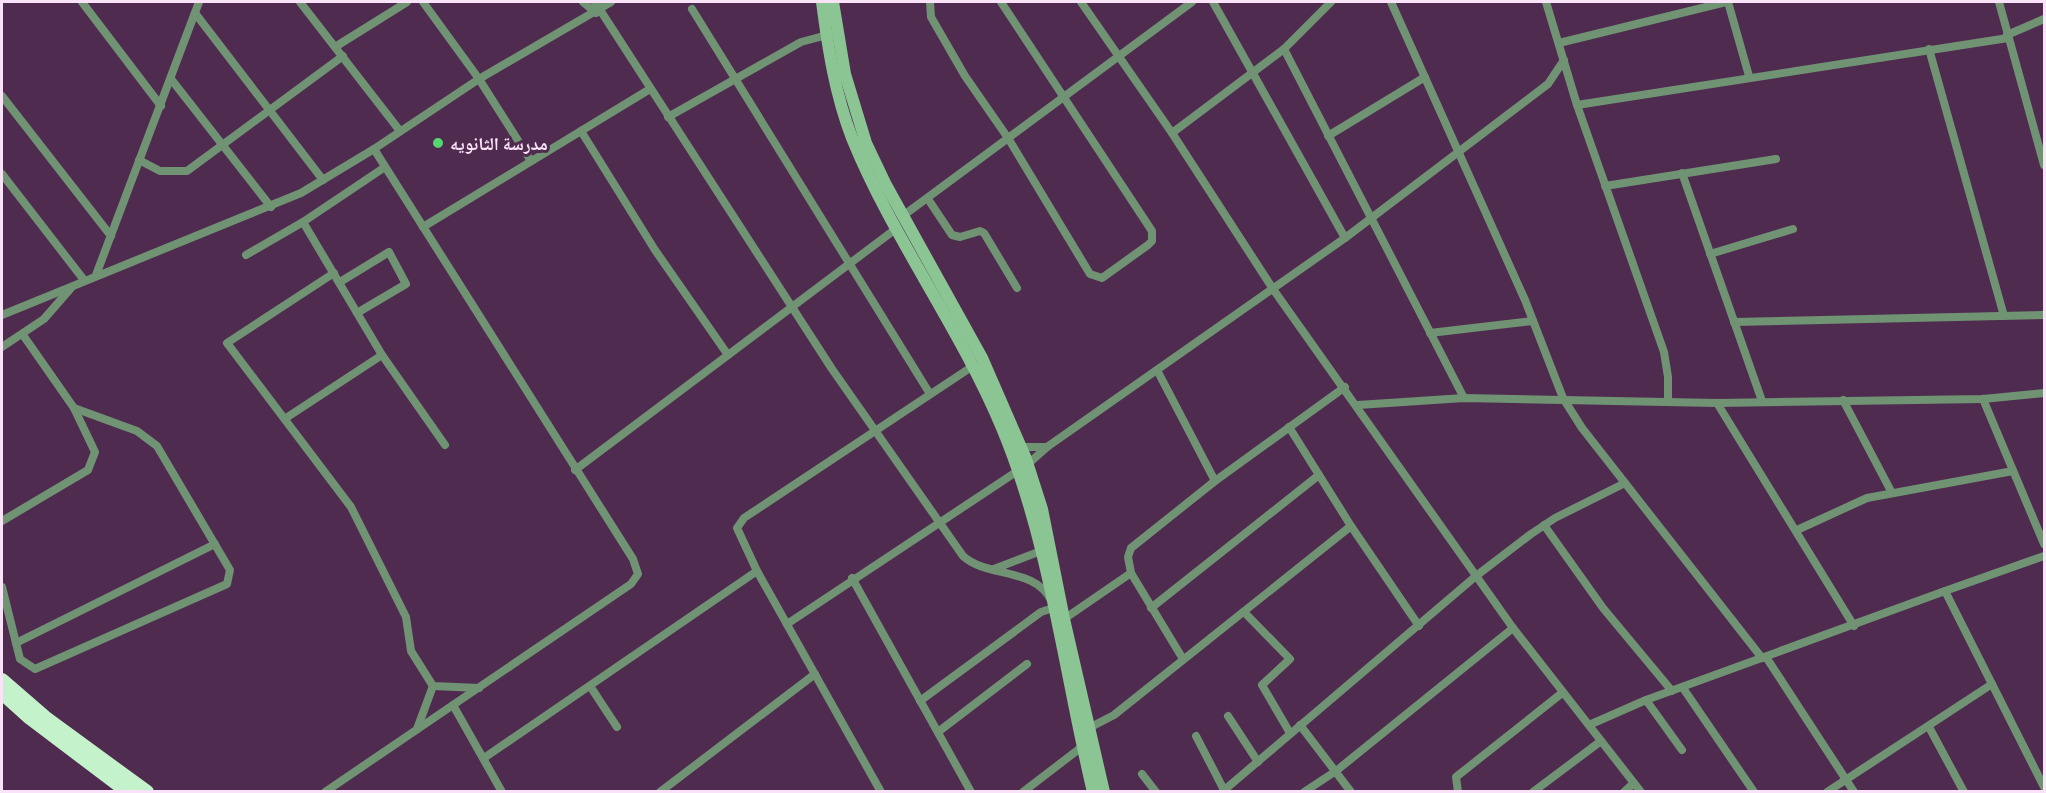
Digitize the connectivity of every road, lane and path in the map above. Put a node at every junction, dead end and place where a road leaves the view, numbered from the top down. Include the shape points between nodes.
1 (82, 2) edge
2 (199, 2) edge
3 (300, 2) edge
4 (407, 2) edge
5 (438, 2) edge
6 (584, 2) edge
7 (610, 2) edge
8 (822, 2) edge
9 (833, 2) edge
10 (933, 2) edge
11 (1001, 2) edge
12 (1081, 2) edge
13 (1192, 2) edge
14 (1213, 2) edge
15 (1331, 2) edge
16 (1391, 2) edge
17 (1546, 2) edge
18 (1727, 2) edge
19 (1999, 2) edge
20 (426, 5) edge
21 (598, 9) edge
22 (692, 9) dead end
23 (195, 13) junction
24 (2044, 19) edge
25 (832, 34) junction
26 (2008, 37) junction
27 (1559, 43) junction
28 (335, 47) junction
29 (1929, 49) junction
30 (1284, 50) junction
31 (1119, 55) junction
32 (342, 56) junction
33 (1564, 60) junction
34 (1254, 73) junction
35 (1749, 76) junction
36 (736, 77) junction
37 (1425, 77) junction
38 (171, 79) junction
39 (479, 79) junction
40 (650, 89) junction
41 (1062, 95) junction
42 (2, 96) edge
43 (1577, 105) junction
44 (160, 106) junction
45 (271, 110) junction
46 (668, 117) junction
47 (400, 131) junction
48 (581, 131) junction
49 (1173, 133) junction
50 (1329, 136) junction
51 (1008, 138) junction
52 (224, 146) junction
53 (374, 149) junction
54 (1459, 150) junction
55 (1776, 159) dead end
56 (139, 160) junction
57 (531, 161) junction
58 (2044, 165) edge
59 (385, 167) junction
60 (1682, 173) junction
61 (2, 174) edge
62 (323, 180) junction
63 (1605, 186) junction
64 (928, 199) junction
65 (271, 207) junction
66 (904, 215) junction
67 (1370, 220) junction
68 (303, 222) junction
69 (423, 227) junction
70 (897, 228) junction
71 (1793, 230) dead end
72 (111, 236) junction
73 (1345, 238) junction
74 (1710, 254) junction
75 (246, 255) dead end
76 (850, 265) junction
77 (334, 273) junction
78 (96, 275) junction
79 (84, 280) junction
80 (340, 282) junction
81 (74, 285) junction
82 (1017, 288) dead end
83 (1273, 289) junction
84 (793, 306) junction
85 (357, 313) junction
86 (2, 315) edge
87 (2044, 315) edge
88 (2004, 316) junction
89 (1533, 321) junction
90 (1734, 322) junction
91 (1430, 333) junction
92 (23, 335) junction
93 (2, 347) edge
94 (382, 355) junction
95 (728, 355) junction
96 (973, 366) junction
97 (1156, 370) junction
98 (1344, 387) junction
99 (2044, 393) edge
100 (930, 394) junction
101 (994, 395) junction
102 (1464, 398) junction
103 (1563, 398) junction
104 (1983, 399) junction
105 (1668, 400) junction
106 (1842, 400) junction
107 (1762, 401) junction
108 (1717, 403) junction
109 (1358, 405) junction
110 (74, 408) junction
111 (286, 418) junction
112 (1289, 427) junction
113 (874, 431) junction
114 (445, 445) dead end
115 (1022, 447) junction
116 (1047, 447) junction
117 (1023, 467) junction
118 (574, 470) junction
119 (2013, 471) junction
120 (1319, 475) junction
121 (1215, 481) junction
122 (1625, 483) junction
123 (1892, 493) junction
124 (2, 521) edge
125 (939, 522) junction
126 (1544, 525) junction
127 (1351, 526) junction
128 (1797, 530) junction
129 (215, 544) junction
130 (2044, 544) edge
131 (1041, 551) junction
132 (2044, 556) edge
133 (994, 569) junction
134 (757, 571) junction
135 (1131, 573) junction
136 (1476, 576) junction
137 (852, 578) junction
138 (2, 587) edge
139 (1945, 591) junction
140 (1052, 604) junction
141 (1151, 608) junction
142 (1244, 612) junction
143 (1064, 620) junction
144 (787, 624) junction
145 (1419, 626) junction
146 (1854, 626) junction
147 (1513, 628) junction
148 (16, 643) junction
149 (1764, 658) junction
150 (1183, 659) junction
151 (1027, 664) dead end
152 (815, 674) junction
153 (2, 680) edge
154 (1992, 684) junction
155 (433, 686) junction
156 (590, 686) junction
157 (479, 688) junction
158 (1683, 688) junction
159 (1672, 691) junction
160 (2, 693) edge
161 (1562, 693) junction
162 (1646, 700) junction
163 (920, 701) junction
164 (453, 705) junction
165 (1228, 716) dead end
166 (1300, 725) junction
167 (1589, 725) junction
168 (1929, 727) junction
169 (617, 728) dead end
170 (1089, 728) junction
171 (417, 730) junction
172 (938, 732) junction
173 (1290, 733) junction
174 (1196, 736) dead end
175 (1601, 741) junction
176 (1083, 746) junction
177 (1682, 750) dead end
178 (484, 758) junction
179 (1258, 762) junction
180 (1336, 771) junction
181 (1142, 774) dead end
182 (1846, 779) junction
183 (1634, 783) junction
184 (2044, 787) edge
185 (1223, 791) edge
186 (128, 792) edge
187 (147, 792) edge
188 (325, 792) edge
189 (502, 792) edge
190 (660, 792) edge
191 (881, 792) edge
192 (971, 792) edge
193 (1023, 792) edge
194 (1094, 792) edge
195 (1104, 792) edge
196 (1156, 792) edge
197 (1304, 792) edge
198 (1351, 792) edge
199 (1458, 792) edge
200 (1533, 792) edge
201 (1624, 792) edge
202 (1641, 792) edge
203 (1754, 792) edge
204 (1827, 792) edge
205 (1854, 792) edge
206 (1964, 792) edge

1 - 44 street
2 - 23 street
3 - 28 street
4 - 28 street
5 - 20 street
6 - 21 street
7 - 21 street
8 - 25 main road
9 - 25 main road
10 - 51 street via 930,12 934,22
11 - 41 street
12 - 31 street
13 - 31 street
14 - 34 street
15 - 30 street
16 - 37 street
17 - 27 street
18 - 27 street
18 - 35 street
19 - 26 street
20 - 39 street
21 - 39 street
21 - 40 street
22 - 36 street
23 - 38 street
23 - 45 street
24 - 26 street
25 - 36 street via 801,42
25 - 66 main road via 866,142
25 - 70 main road via 836,84 852,138
26 - 29 street
26 - 58 street
27 - 33 street
28 - 32 street
29 - 35 street
29 - 88 street
30 - 34 street
30 - 50 street
31 - 41 street
31 - 49 street
32 - 45 street
32 - 47 street
33 - 43 street
33 - 54 street via 1548,84
34 - 49 street
34 - 73 street
35 - 43 street
36 - 46 street
36 - 76 street
37 - 50 street
37 - 54 street
38 - 44 street
38 - 52 street
39 - 47 street
39 - 57 street
40 - 46 street
40 - 48 street
41 - 51 street
41 - 51 street via 1152,231 1148,245 1102,278 1094,277
42 - 72 street
43 - 63 street
44 - 56 street
45 - 52 street
45 - 62 street
46 - 84 street
47 - 53 street
48 - 57 street
48 - 95 street via 655,250
49 - 83 street
50 - 67 street
51 - 64 street
52 - 56 street via 178,173 160,171
52 - 65 street
53 - 59 street
53 - 62 street
54 - 67 street
54 - 89 street
55 - 60 street
56 - 72 street
57 - 69 street
59 - 68 street
59 - 69 street
60 - 63 street
60 - 74 street
61 - 79 street
62 - 65 street
63 - 105 street via 1664,352
64 - 66 street
64 - 82 street via 952,235 984,233
65 - 78 street
66 - 101 main road
67 - 73 street
67 - 91 street
68 - 75 street
68 - 77 street
69 - 118 street
70 - 76 street
70 - 96 main road
71 - 74 street
72 - 78 street
73 - 83 street
74 - 90 street
76 - 84 street
76 - 100 street
77 - 80 street
77 - 111 street via 227,343
78 - 79 street
79 - 81 street
80 - 85 street
80 - 85 street via 389,252 406,284
81 - 86 street
81 - 92 street via 44,319
83 - 97 street
83 - 98 street
84 - 95 street
84 - 113 street
85 - 94 street
87 - 88 street
88 - 90 street
89 - 91 street
89 - 103 street
90 - 107 street
91 - 102 street
92 - 93 street
92 - 110 street
94 - 111 street
94 - 114 street
95 - 118 street
96 - 100 street
96 - 101 main road
97 - 116 street
97 - 121 street
98 - 109 street
98 - 112 street
99 - 104 street
100 - 113 street
101 - 115 main road
101 - 117 main road
102 - 103 street
102 - 109 street
103 - 105 street
103 - 122 street
104 - 106 street
104 - 119 street
105 - 108 street
106 - 107 street
106 - 123 street
107 - 108 street
108 - 128 street
109 - 136 street
110 - 124 street via 95,452 88,470
110 - 129 street via 137,431 157,446
111 - 155 street via 351,507 406,617 411,651
112 - 120 street
112 - 121 street
113 - 125 street
113 - 134 street via 740,522 738,535
115 - 116 street
115 - 117 main road
116 - 117 street
117 - 125 street
117 - 131 main road
117 - 143 main road via 1042,509
118 - 157 street via 633,560 638,574 635,580
119 - 123 street
119 - 130 street
120 - 127 street
120 - 141 street
121 - 135 street via 1135,542 1128,557
122 - 126 street
122 - 149 street
123 - 128 street via 1858,501
125 - 133 street via 968,560 979,567
125 - 137 street
126 - 136 street
126 - 159 street via 1603,608
127 - 142 street
127 - 145 street
128 - 146 street
129 - 148 street
129 - 148 street via 230,570 226,584 35,669 20,659
131 - 133 street
131 - 140 main road
132 - 139 street
133 - 140 street via 1033,583 1048,594
134 - 144 street
134 - 156 street
135 - 141 street
135 - 143 street
136 - 145 street
136 - 147 street
137 - 144 street
137 - 163 street
138 - 148 street
139 - 146 street
139 - 154 street
140 - 163 street
140 - 176 main road
141 - 150 street
142 - 150 street
142 - 173 street via 1290,659 1262,685
143 - 170 main road
144 - 152 street
145 - 166 street
146 - 149 street
147 - 161 street
147 - 180 street
149 - 158 street
149 - 182 street
150 - 170 street via 1114,715
151 - 172 street
152 - 190 street
152 - 191 street
153 - 187 highway via 47,719
154 - 168 street
154 - 184 street
155 - 157 street
155 - 171 street
156 - 169 street
156 - 178 street
157 - 164 street
158 - 159 street
158 - 203 street
159 - 162 street
160 - 186 highway
161 - 167 street
161 - 199 street via 1456,777
162 - 167 street
162 - 177 street
163 - 172 street
164 - 171 street
164 - 178 street
165 - 179 street
166 - 173 street
166 - 180 street
167 - 175 street
168 - 182 street
168 - 206 street
170 - 195 main road
171 - 188 street
172 - 192 street
173 - 179 street
174 - 185 street
175 - 183 street
175 - 200 street
176 - 193 street
176 - 194 main road
178 - 189 street
179 - 185 street
180 - 197 street
180 - 198 street
181 - 196 street
182 - 204 street
182 - 205 street
183 - 201 street
183 - 202 street

